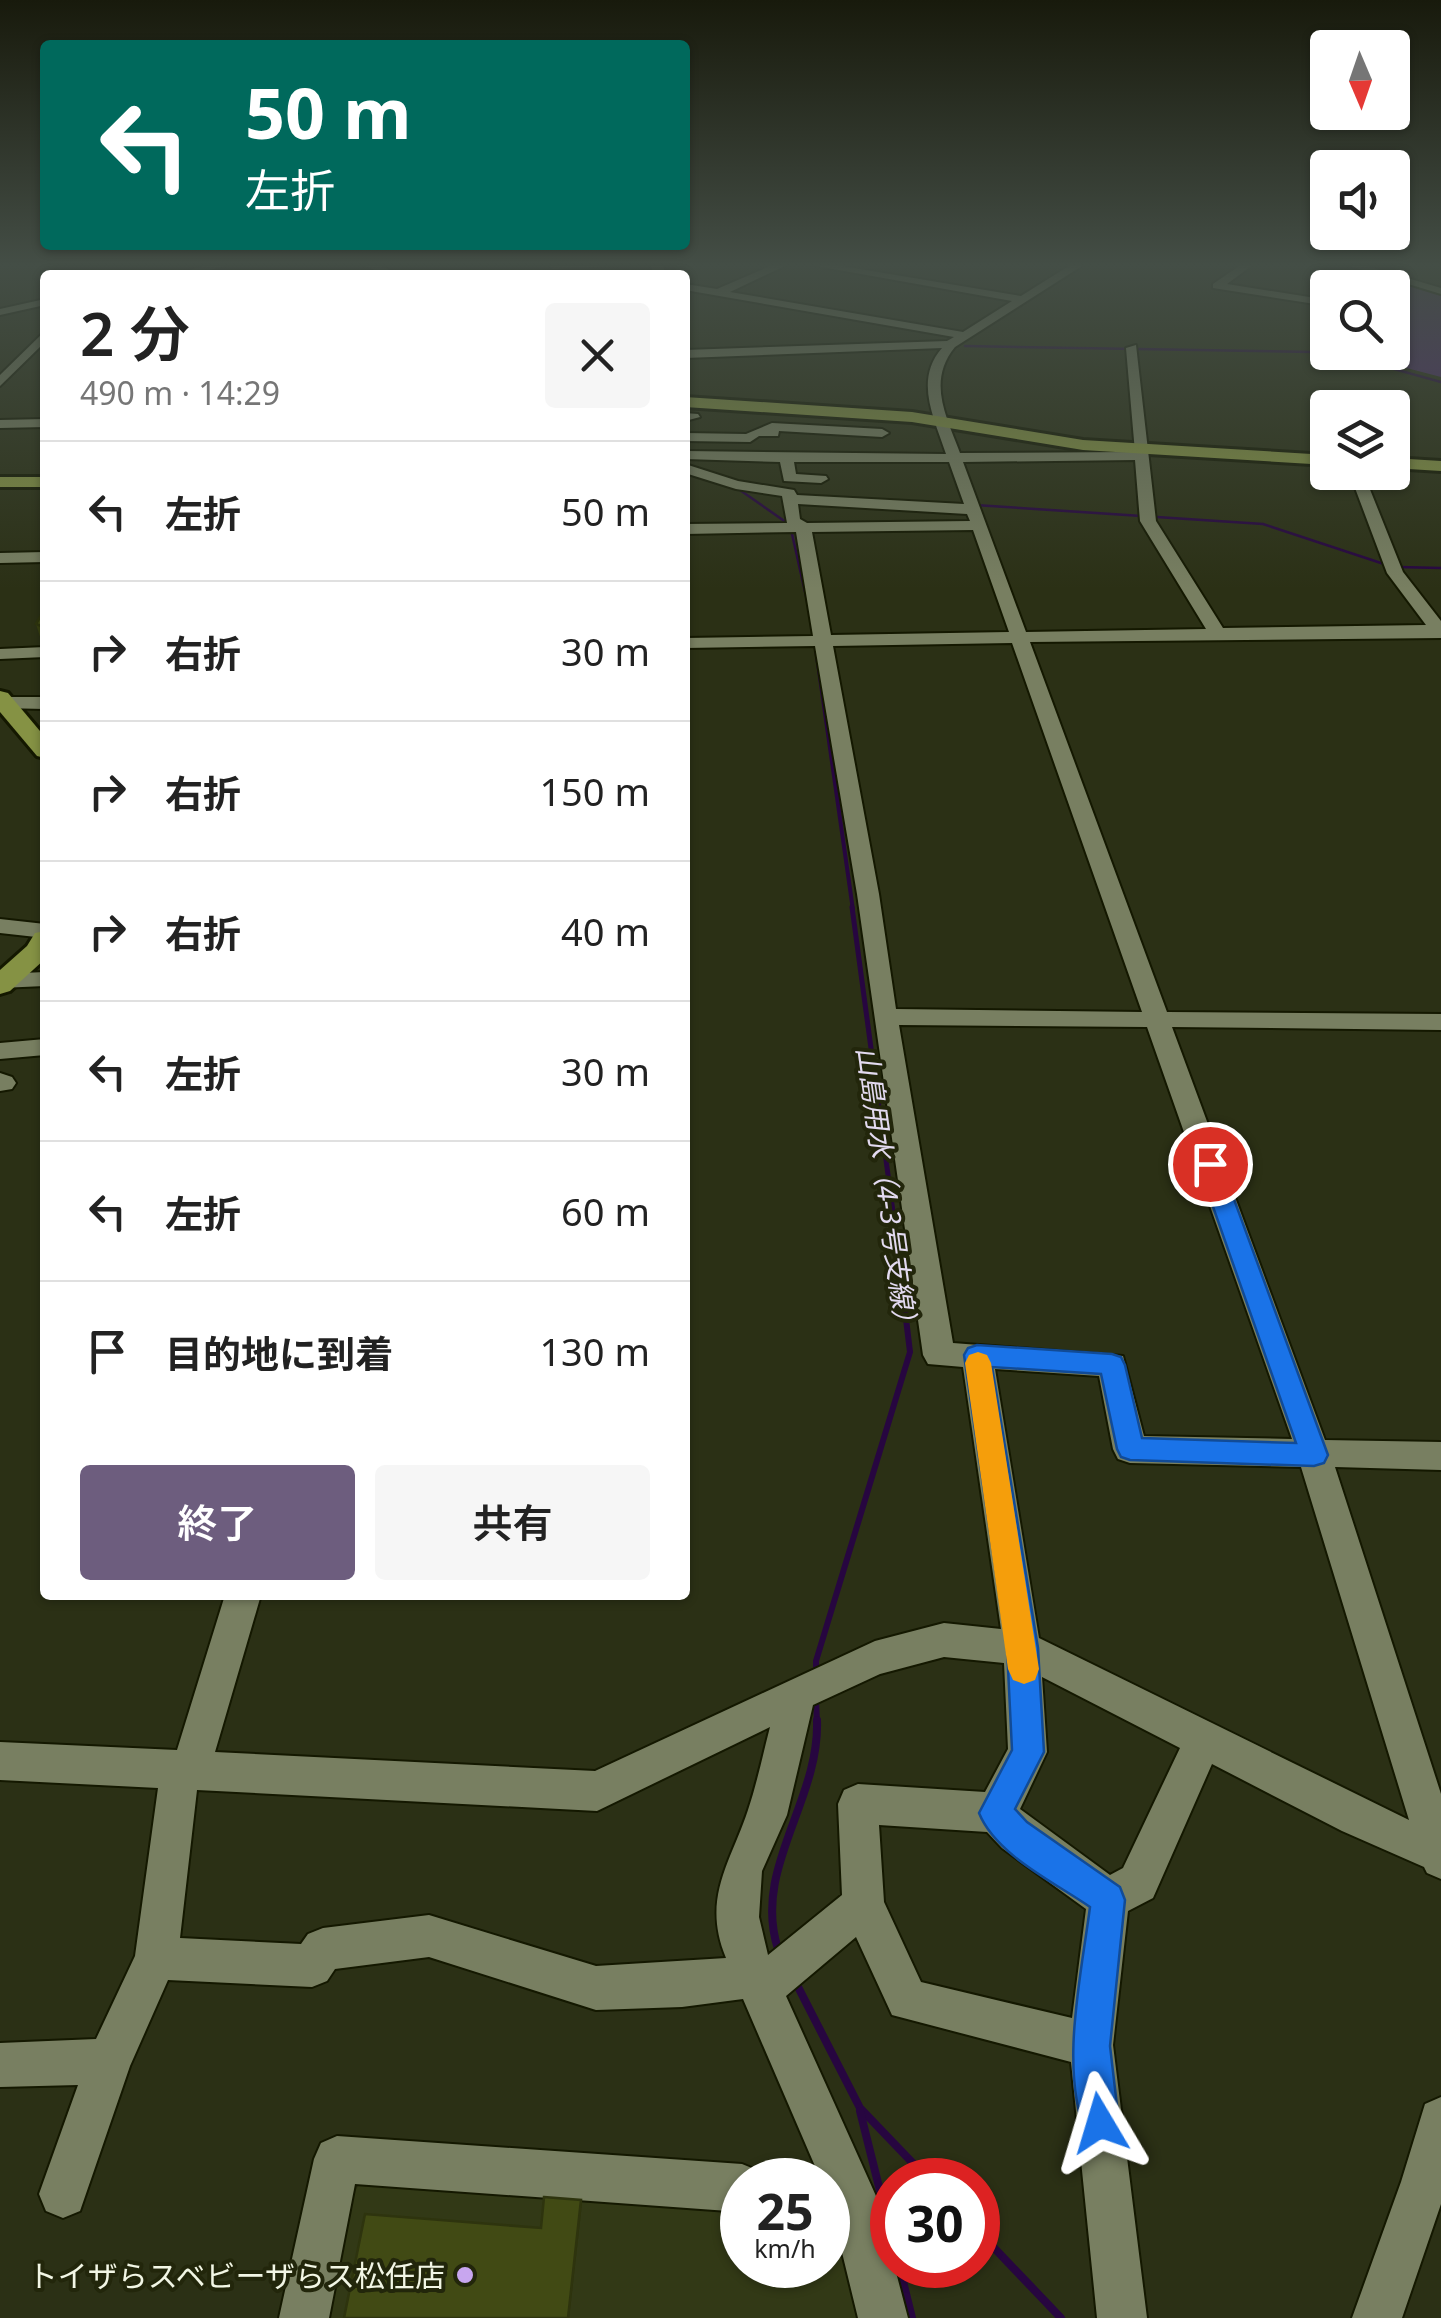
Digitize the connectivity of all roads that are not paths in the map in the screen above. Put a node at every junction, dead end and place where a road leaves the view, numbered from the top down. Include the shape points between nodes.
1 (934, 372) edge
2 (1134, 372) edge
3 (769, 406) junction
4 (690, 410) edge
5 (885, 414) junction
6 (942, 421) junction
7 (40, 423) edge
8 (0, 424) edge
9 (821, 430) junction
10 (882, 433) junction
11 (776, 444) junction
12 (690, 445) edge
13 (728, 450) junction
14 (1142, 452) junction
15 (872, 457) junction
16 (955, 457) junction
17 (824, 458) junction
18 (1310, 459) edge
19 (1410, 464) edge
20 (1441, 466) edge
21 (690, 470) edge
22 (714, 480) junction
23 (841, 481) dead end
24 (0, 482) edge
25 (40, 482) edge
26 (690, 485) edge
27 (822, 490) junction
28 (1363, 490) edge
29 (859, 492) junction
30 (790, 496) junction
31 (974, 511) junction
32 (796, 527) junction
33 (690, 529) edge
34 (40, 556) edge
35 (0, 558) edge
36 (37, 630) edge
37 (1440, 631) edge
38 (1217, 633) junction
39 (1019, 636) junction
40 (816, 640) junction
41 (690, 643) edge
42 (40, 652) edge
43 (22, 653) junction
44 (0, 654) edge
45 (2, 700) edge
46 (40, 703) edge
47 (40, 745) edge
48 (0, 926) edge
49 (40, 930) edge
50 (40, 948) edge
51 (40, 979) edge
52 (2, 982) edge
53 (886, 1017) junction
54 (1158, 1020) junction
55 (1441, 1022) edge
56 (40, 1047) edge
57 (0, 1051) edge
58 (977, 1355) junction
59 (1314, 1455) junction
60 (1441, 1456) edge
61 (241, 1600) edge
62 (1022, 1648) junction
63 (811, 1688) junction
64 (1204, 1738) junction
65 (0, 1760) edge
66 (184, 1770) junction
67 (996, 1813) junction
68 (1440, 1855) edge
69 (1108, 1900) junction
70 (863, 1904) junction
71 (156, 1958) junction
72 (773, 1975) junction
73 (1091, 2046) junction
74 (109, 2062) junction
75 (0, 2065) edge
76 (1441, 2120) edge
77 (829, 2158) edge
78 (720, 2186) edge
79 (63, 2194) dead end
80 (850, 2224) edge
81 (304, 2318) edge
82 (883, 2318) edge
83 (1122, 2318) edge
84 (1377, 2318) edge

1 - 6 street
2 - 14 street
3 - 4 main road
3 - 5 main road
3 - 11 street
5 - 6 main road
5 - 10 street
6 - 14 main road
6 - 16 street
7 - 8 street
9 - 10 street
9 - 11 street
9 - 17 street
10 - 15 street
11 - 13 street
11 - 13 street via 755,432
11 - 17 street
11 - 27 street via 789,478
12 - 13 street
13 - 22 street via 730,471
14 - 16 street
14 - 18 main road
14 - 38 street via 1148,516
15 - 16 street
15 - 17 street
15 - 29 street
16 - 31 street
17 - 27 street
19 - 20 main road
21 - 22 street
22 - 26 street
22 - 30 street
23 - 27 street
24 - 25 main road
27 - 29 street
27 - 30 street
28 - 37 street via 1393,568
29 - 31 street
30 - 32 street
31 - 32 street
31 - 39 street
32 - 33 street
32 - 40 street
34 - 35 street
36 - 43 street
37 - 38 street
38 - 39 street
39 - 40 street
39 - 54 street
40 - 41 street
40 - 53 street
42 - 43 street
43 - 44 street
45 - 46 street
45 - 47 main road
48 - 49 street
50 - 52 main road
51 - 52 street
53 - 54 street
53 - 58 street via 939,1355
54 - 55 street
54 - 59 street
56 - 57 street
58 - 59 street via 1112,1365 1130,1449
58 - 62 street
59 - 60 street
59 - 68 street
61 - 66 street
62 - 63 street via 944,1640 875,1658
62 - 64 street
62 - 67 street via 1028,1752
63 - 66 street via 597,1791
63 - 72 street via 742,1870 738,1917 744,1951
64 - 68 street
64 - 69 street via 1138,1883
65 - 66 street
66 - 71 street
67 - 69 street
67 - 70 street via 858,1804
69 - 73 street
70 - 72 street
70 - 73 street via 907,2000
71 - 72 street via 312,1966 323,1949 429,1936 596,1988
71 - 74 street
72 - 77 street
73 - 83 street
74 - 75 street
74 - 79 street
76 - 84 street
78 - 81 street via 336,2159
80 - 82 street

